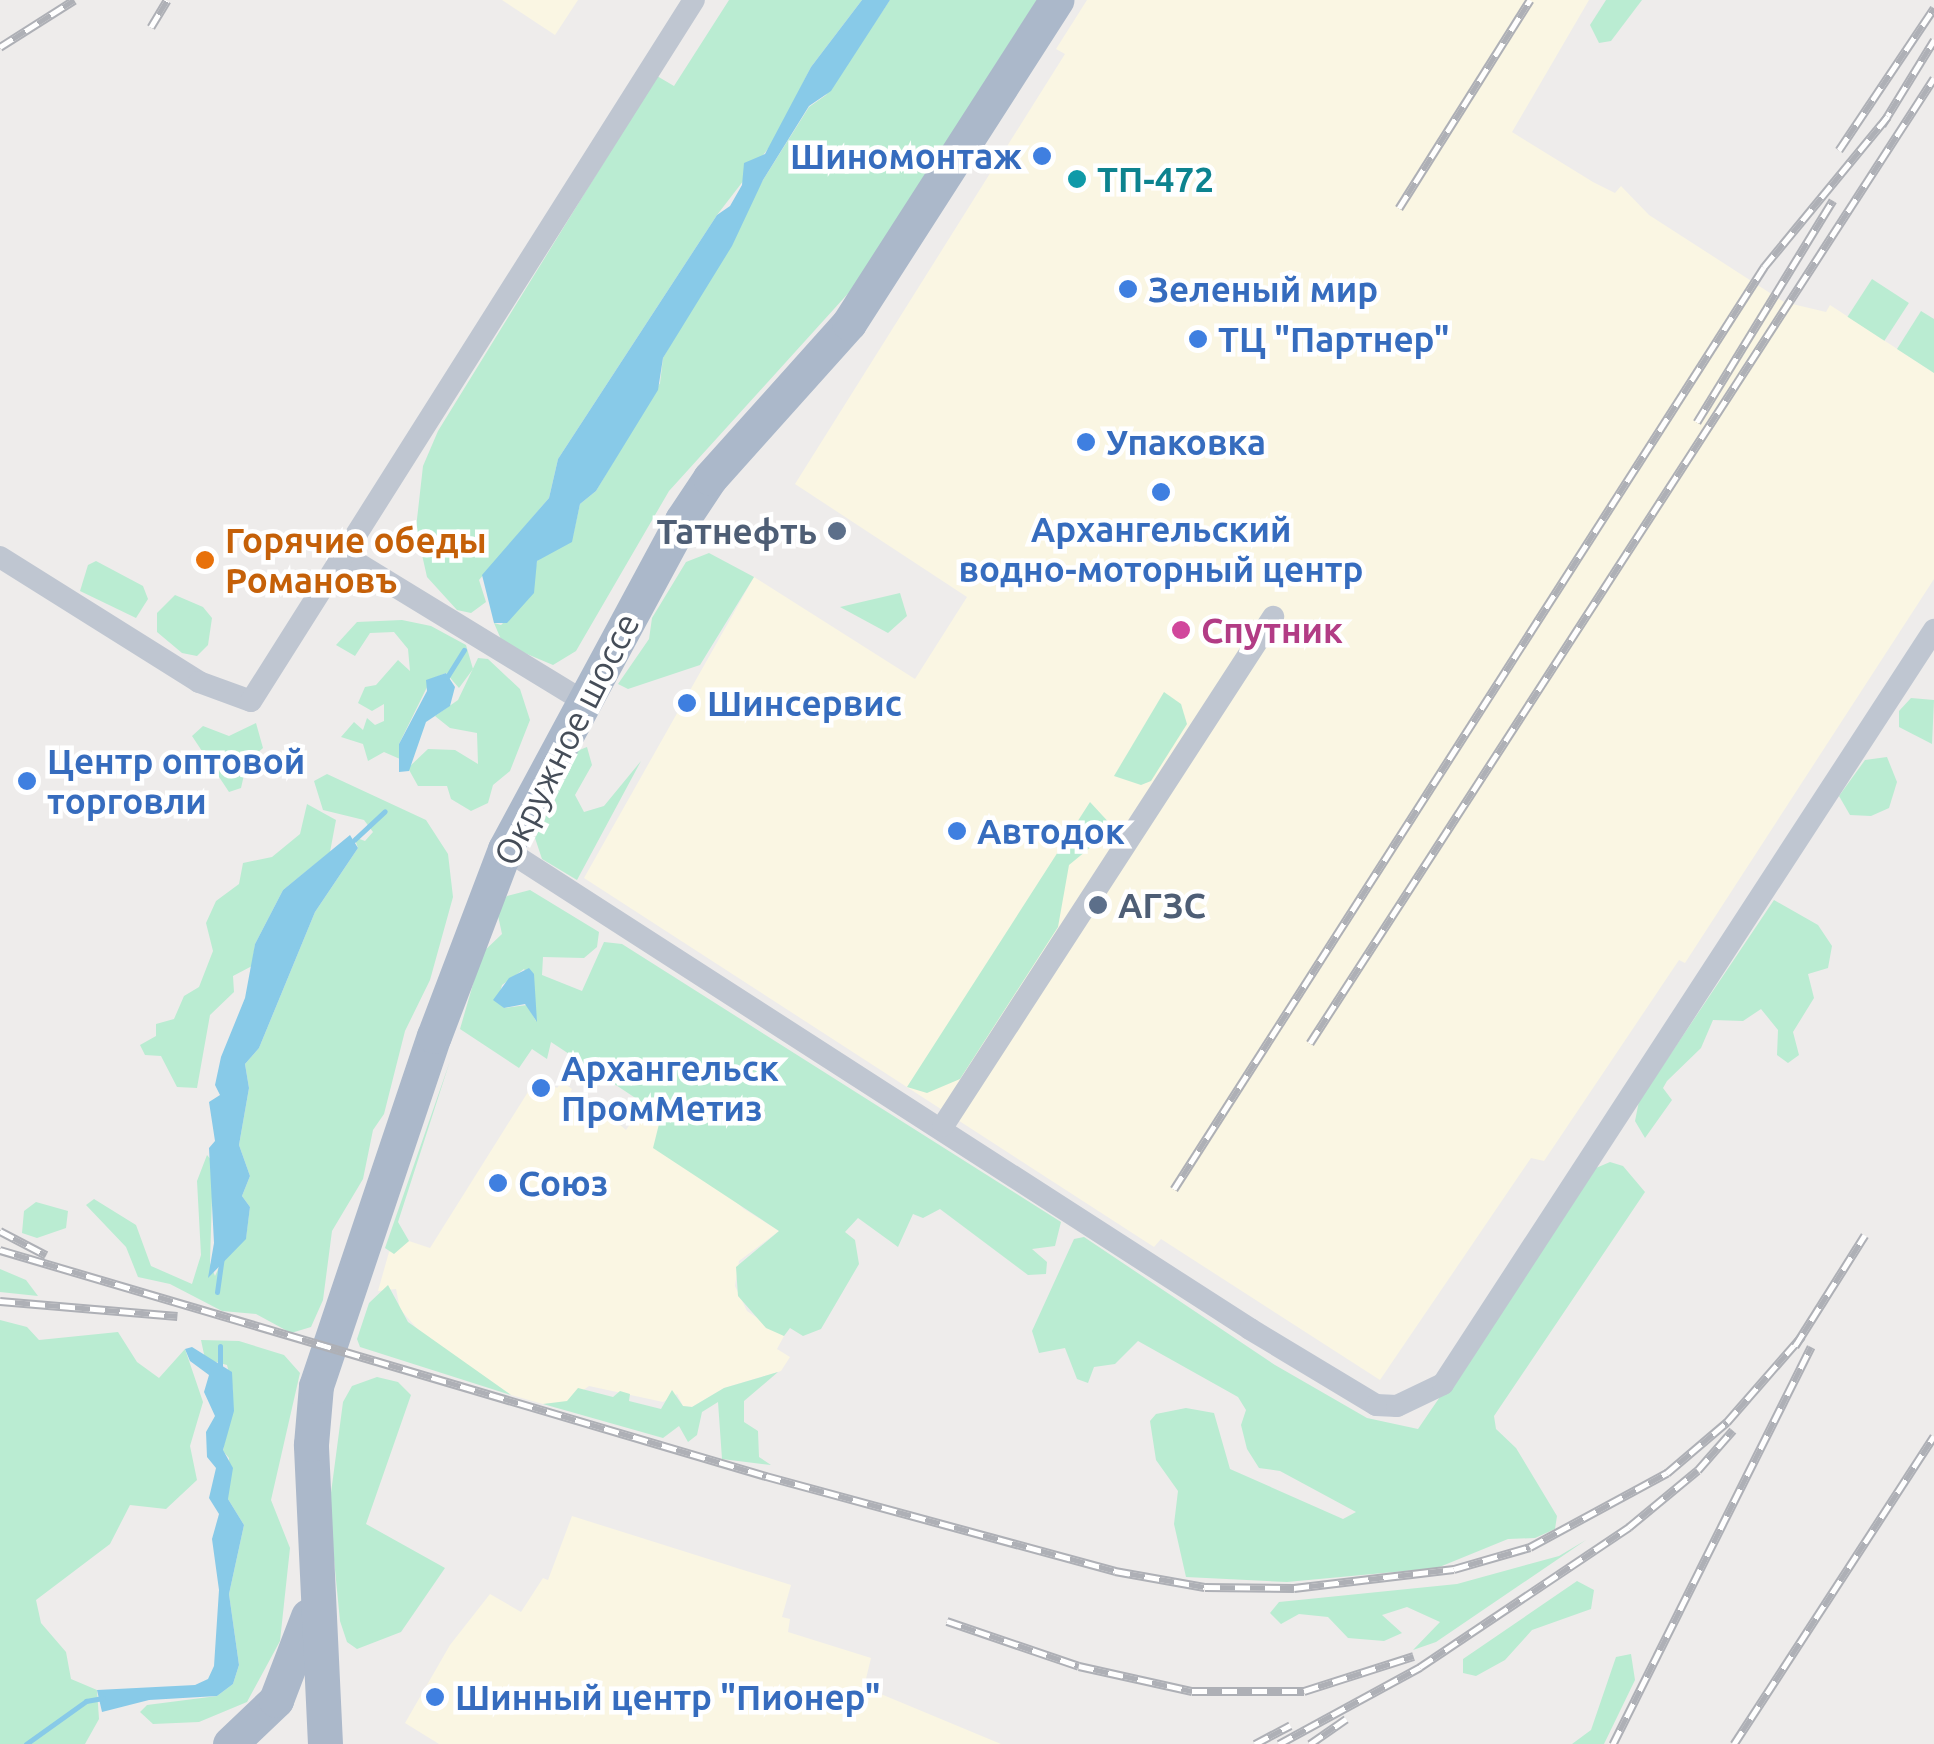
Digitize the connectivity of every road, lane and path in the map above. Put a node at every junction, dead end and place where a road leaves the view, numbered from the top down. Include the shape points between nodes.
1 (694, 0) edge
2 (1056, 0) edge
3 (344, 555) junction
4 (0, 556) edge
5 (1273, 617) dead end
6 (1934, 630) edge
7 (582, 701) junction
8 (505, 848) junction
9 (943, 1126) junction
10 (316, 1580) junction
11 (230, 1744) edge
12 (325, 1744) edge

1 - 3 street
2 - 7 main road, Окружное шоссе via 849,323 710,478
3 - 4 street via 251,701 199,682
3 - 7 street
5 - 9 street
6 - 9 street via 1443,1384 1416,1400 1376,1405
7 - 8 main road, Окружное шоссе
8 - 9 street
8 - 10 main road, Окружное шоссе via 316,1386
10 - 11 main road via 301,1646 276,1700
10 - 12 main road

